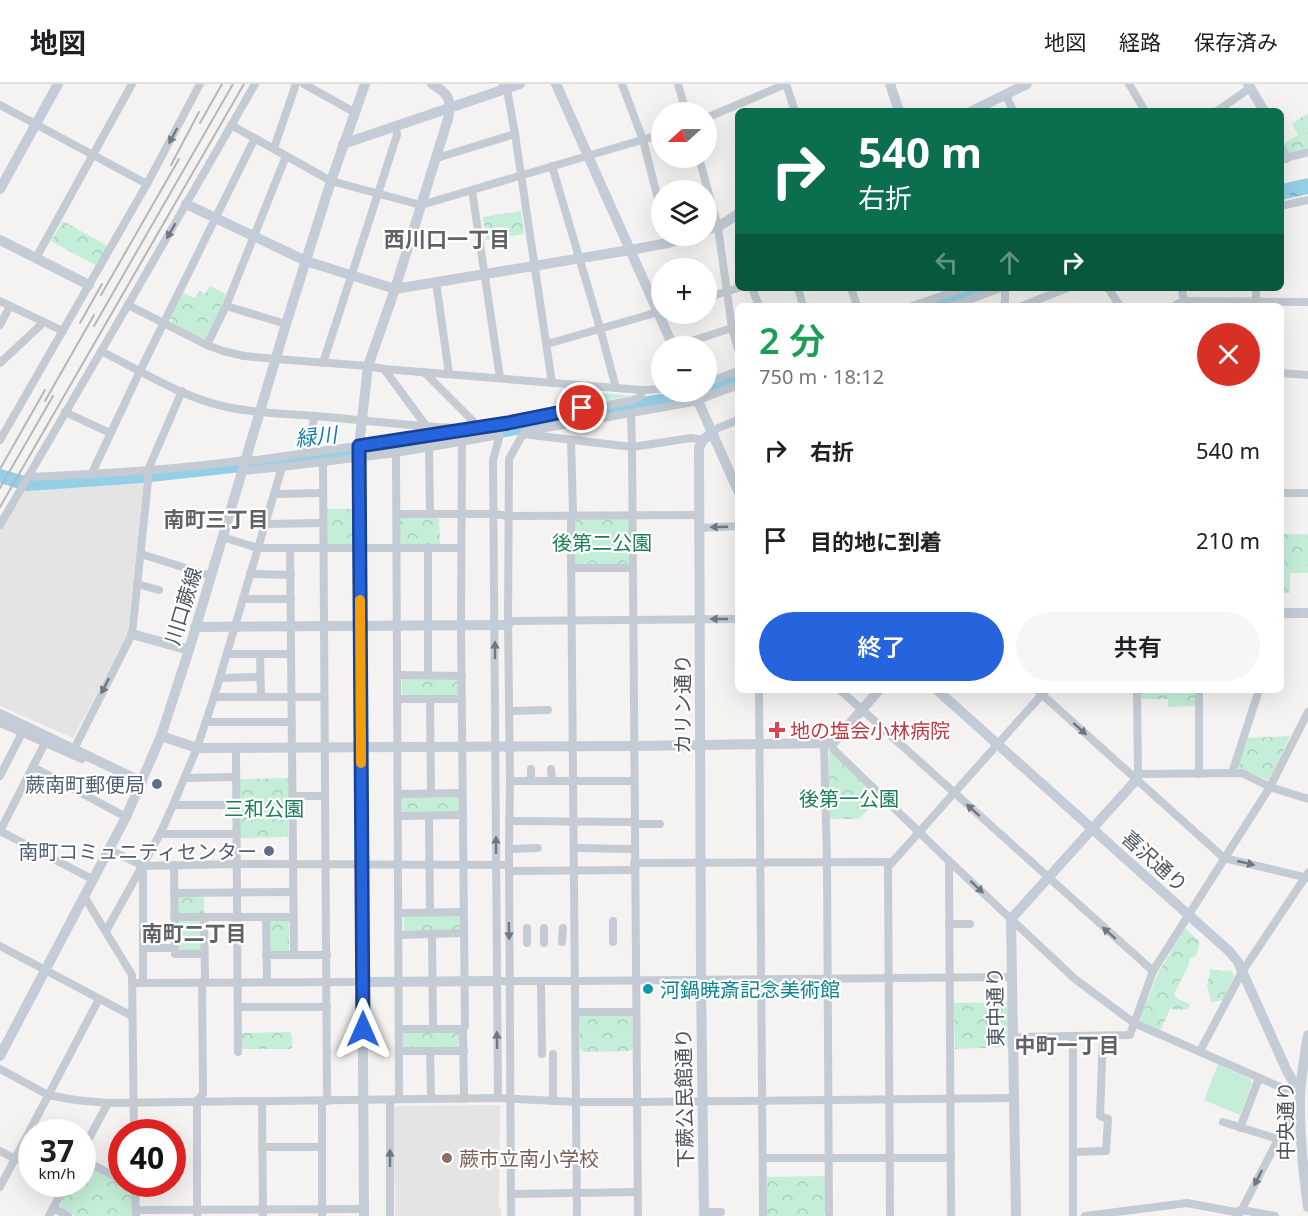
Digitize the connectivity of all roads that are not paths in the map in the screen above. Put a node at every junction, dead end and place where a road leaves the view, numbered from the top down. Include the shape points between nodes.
1 (58, 84) edge
2 (132, 84) edge
3 (200, 84) edge
4 (255, 84) edge
5 (296, 84) edge
6 (304, 84) edge
7 (365, 84) edge
8 (432, 84) edge
9 (519, 84) edge
10 (556, 84) edge
11 (622, 84) edge
12 (678, 84) edge
13 (786, 84) edge
14 (890, 84) edge
15 (1027, 84) edge
16 (1129, 84) edge
17 (505, 86) edge
18 (1249, 86) edge
19 (1004, 89) edge
20 (683, 102) edge
21 (0, 105) edge
22 (451, 106) junction
23 (794, 108) edge
24 (898, 108) edge
25 (976, 108) edge
26 (1013, 108) edge
27 (1140, 108) edge
28 (1220, 108) edge
29 (1262, 108) edge
30 (354, 112) junction
31 (717, 113) edge
32 (36, 124) junction
33 (231, 125) junction
34 (396, 126) junction
35 (515, 134) junction
36 (651, 137) edge
37 (255, 138) junction
38 (643, 140) junction
39 (343, 144) junction
40 (274, 148) junction
41 (1308, 152) edge
42 (93, 155) junction
43 (588, 155) junction
44 (1284, 155) edge
45 (286, 156) junction
46 (437, 158) junction
47 (552, 166) junction
48 (702, 168) edge
49 (521, 175) junction
50 (653, 180) edge
51 (331, 181) junction
52 (147, 184) junction
53 (0, 189) edge
54 (472, 190) junction
55 (378, 193) junction
56 (1308, 200) edge
57 (186, 204) junction
58 (421, 205) junction
59 (1284, 205) edge
60 (735, 216) edge
61 (215, 218) junction
62 (718, 226) junction
63 (254, 237) junction
64 (0, 240) edge
65 (651, 244) edge
66 (630, 250) junction
67 (36, 258) junction
68 (579, 258) junction
69 (306, 261) junction
70 (535, 266) junction
71 (485, 274) junction
72 (351, 276) junction
73 (436, 282) junction
74 (89, 285) junction
75 (395, 289) junction
76 (735, 289) edge
77 (956, 291) edge
78 (992, 291) edge
79 (1060, 291) edge
80 (728, 292) junction
81 (651, 293) edge
82 (717, 295) edge
83 (0, 301) edge
84 (1308, 302) edge
85 (921, 303) edge
86 (961, 303) edge
87 (1030, 303) edge
88 (1282, 303) edge
89 (128, 305) junction
90 (10, 306) junction
91 (226, 306) junction
92 (651, 314) edge
93 (44, 322) junction
94 (164, 323) junction
95 (286, 324) junction
96 (0, 325) edge
97 (600, 328) junction
98 (732, 328) junction
99 (63, 331) junction
100 (707, 336) edge
101 (735, 338) edge
102 (546, 344) junction
103 (207, 345) junction
104 (101, 351) junction
105 (276, 359) junction
106 (0, 363) edge
107 (323, 363) junction
108 (368, 366) junction
109 (384, 369) junction
110 (140, 370) junction
111 (424, 372) junction
112 (735, 372) edge
113 (1284, 373) edge
114 (449, 374) junction
115 (1308, 375) edge
116 (500, 378) junction
117 (717, 379) edge
118 (552, 382) junction
119 (735, 386) edge
120 (616, 388) junction
121 (643, 390) junction
122 (651, 390) edge
123 (182, 391) junction
124 (717, 391) edge
125 (676, 402) edge
126 (697, 402) edge
127 (411, 405) junction
128 (260, 411) junction
129 (402, 411) dead end
130 (65, 412) junction
131 (631, 413) junction
132 (315, 416) junction
133 (362, 420) junction
134 (735, 421) edge
135 (427, 427) junction
136 (470, 428) junction
137 (110, 433) junction
138 (1, 434) edge
139 (523, 434) junction
140 (428, 436) junction
141 (707, 437) junction
142 (571, 440) junction
143 (462, 442) junction
144 (429, 447) junction
145 (632, 447) junction
146 (359, 452) junction
147 (306, 453) junction
148 (396, 453) junction
149 (323, 462) junction
150 (244, 465) junction
151 (282, 467) junction
152 (148, 470) junction
153 (91, 475) junction
154 (28, 477) junction
155 (735, 486) edge
156 (323, 493) junction
157 (1284, 493) edge
158 (1308, 493) edge
159 (275, 494) junction
160 (397, 514) junction
161 (430, 514) junction
162 (461, 514) junction
163 (494, 514) junction
164 (632, 515) junction
165 (699, 515) junction
166 (509, 516) junction
167 (571, 516) junction
168 (323, 523) junction
169 (266, 524) junction
170 (0, 525) edge
171 (735, 526) edge
172 (699, 528) junction
173 (222, 537) junction
174 (397, 547) junction
175 (428, 547) junction
176 (258, 548) junction
177 (324, 548) junction
178 (360, 548) junction
179 (461, 548) junction
180 (290, 549) junction
181 (141, 554) junction
182 (571, 568) junction
183 (633, 568) junction
184 (250, 574) junction
185 (291, 574) junction
186 (211, 576) junction
187 (137, 584) junction
188 (159, 590) dead end
189 (243, 599) junction
190 (291, 599) junction
191 (1284, 613) edge
192 (1308, 613) edge
193 (699, 619) junction
194 (735, 619) edge
195 (572, 620) junction
196 (633, 620) junction
197 (508, 623) junction
198 (495, 625) junction
199 (397, 626) junction
200 (428, 626) junction
201 (461, 626) junction
202 (195, 627) junction
203 (235, 627) junction
204 (291, 627) junction
205 (324, 627) junction
206 (360, 627) junction
207 (132, 634) junction
208 (189, 650) junction
209 (227, 654) junction
210 (260, 654) junction
211 (291, 654) junction
212 (398, 675) junction
213 (428, 675) junction
214 (462, 676) junction
215 (260, 677) junction
216 (220, 678) junction
217 (759, 693) edge
218 (843, 693) edge
219 (876, 693) edge
220 (940, 693) edge
221 (1041, 693) edge
222 (1043, 693) edge
223 (1137, 693) edge
224 (1199, 693) edge
225 (1257, 693) edge
226 (214, 697) junction
227 (261, 697) junction
228 (292, 697) junction
229 (324, 697) junction
230 (398, 699) junction
231 (430, 699) junction
232 (462, 699) junction
233 (861, 709) junction
234 (548, 710) dead end
235 (509, 711) junction
236 (1308, 712) edge
237 (0, 714) edge
238 (206, 722) junction
239 (292, 722) junction
240 (0, 723) edge
241 (22, 733) junction
242 (161, 736) junction
243 (49, 741) junction
244 (829, 743) junction
245 (760, 744) junction
246 (700, 745) junction
247 (998, 745) junction
248 (509, 746) junction
249 (573, 746) junction
250 (634, 746) junction
251 (361, 747) junction
252 (398, 747) junction
253 (431, 747) junction
254 (463, 747) junction
255 (495, 747) junction
256 (197, 748) junction
257 (236, 748) junction
258 (292, 748) junction
259 (325, 748) junction
260 (74, 749) junction
261 (89, 758) junction
262 (33, 767) junction
263 (531, 769) dead end
264 (551, 769) dead end
265 (1232, 773) junction
266 (1199, 774) junction
267 (0, 776) edge
268 (236, 777) junction
269 (1137, 777) junction
270 (185, 778) junction
271 (510, 781) junction
272 (531, 781) junction
273 (552, 781) junction
274 (573, 781) junction
275 (634, 781) junction
276 (142, 782) junction
277 (1270, 786) junction
278 (462, 793) junction
279 (954, 793) junction
280 (398, 794) junction
281 (431, 794) junction
282 (293, 796) junction
283 (325, 796) junction
284 (1308, 799) edge
285 (173, 805) junction
286 (236, 805) junction
287 (462, 815) junction
288 (398, 816) junction
289 (429, 816) junction
290 (126, 817) junction
291 (509, 821) junction
292 (574, 821) junction
293 (634, 823) junction
294 (660, 824) dead end
295 (1091, 828) junction
296 (0, 831) edge
297 (920, 832) junction
298 (160, 834) junction
299 (236, 834) junction
300 (574, 848) junction
301 (108, 849) junction
302 (509, 849) junction
303 (538, 849) dead end
304 (634, 849) junction
305 (1224, 858) junction
306 (949, 861) junction
307 (827, 862) junction
308 (892, 862) junction
309 (701, 863) junction
310 (760, 863) junction
311 (236, 864) junction
312 (362, 864) junction
313 (398, 864) junction
314 (430, 864) junction
315 (463, 864) junction
316 (496, 864) junction
317 (174, 865) junction
318 (292, 865) junction
319 (326, 865) junction
320 (143, 866) junction
321 (635, 866) junction
322 (509, 868) junction
323 (574, 870) junction
324 (1308, 876) edge
325 (1047, 877) junction
326 (92, 879) junction
327 (237, 892) junction
328 (293, 892) junction
329 (174, 893) junction
330 (84, 896) junction
331 (430, 912) junction
332 (463, 912) junction
333 (398, 913) junction
334 (1189, 916) junction
335 (204, 917) junction
336 (237, 917) junction
337 (266, 917) junction
338 (293, 917) junction
339 (174, 918) junction
340 (1011, 918) junction
341 (613, 921) dead end
342 (949, 924) junction
343 (970, 924) dead end
344 (527, 928) dead end
345 (544, 928) dead end
346 (562, 928) dead end
347 (106, 931) junction
348 (464, 933) junction
349 (432, 934) junction
350 (399, 935) junction
351 (562, 942) dead end
352 (612, 942) dead end
353 (526, 943) dead end
354 (544, 943) dead end
355 (0, 946) edge
356 (143, 948) junction
357 (174, 948) junction
358 (204, 954) junction
359 (266, 955) junction
360 (294, 955) junction
361 (327, 955) junction
362 (45, 970) junction
363 (1154, 971) junction
364 (1242, 972) junction
365 (950, 977) junction
366 (1013, 977) junction
367 (827, 978) junction
368 (888, 979) junction
369 (701, 980) junction
370 (761, 980) junction
371 (432, 981) junction
372 (464, 981) junction
373 (496, 981) junction
374 (510, 981) junction
375 (541, 981) junction
376 (575, 981) junction
377 (635, 981) junction
378 (267, 982) junction
379 (326, 982) junction
380 (362, 982) junction
381 (399, 982) junction
382 (133, 983) junction
383 (143, 983) junction
384 (202, 983) junction
385 (238, 983) junction
386 (99, 999) junction
387 (238, 1007) junction
388 (327, 1007) junction
389 (575, 1012) junction
390 (636, 1012) junction
391 (132, 1016) junction
392 (1134, 1023) junction
393 (399, 1029) junction
394 (433, 1029) junction
395 (463, 1029) junction
396 (1308, 1035) edge
397 (1073, 1036) junction
398 (1104, 1036) junction
399 (1014, 1037) junction
400 (399, 1051) junction
401 (430, 1051) junction
402 (464, 1051) junction
403 (1200, 1051) junction
404 (238, 1052) dead end
405 (542, 1054) dead end
406 (553, 1054) dead end
407 (0, 1056) edge
408 (0, 1069) edge
409 (1259, 1078) junction
410 (1300, 1094) junction
411 (48, 1095) junction
412 (498, 1098) junction
413 (1015, 1098) junction
414 (431, 1099) junction
415 (464, 1099) junction
416 (511, 1099) junction
417 (890, 1099) junction
418 (363, 1100) junction
419 (395, 1100) junction
420 (763, 1100) junction
421 (828, 1100) junction
422 (951, 1100) junction
423 (198, 1101) junction
424 (262, 1101) junction
425 (324, 1101) junction
426 (553, 1101) junction
427 (133, 1102) junction
428 (576, 1102) junction
429 (637, 1102) junction
430 (702, 1102) junction
431 (108, 1103) junction
432 (1300, 1112) junction
433 (134, 1119) edge
434 (1223, 1122) dead end
435 (96, 1125) edge
436 (1240, 1128) junction
437 (1278, 1139) junction
438 (262, 1147) junction
439 (322, 1147) junction
440 (0, 1151) edge
441 (1073, 1152) junction
442 (763, 1158) junction
443 (828, 1158) junction
444 (890, 1158) junction
445 (951, 1158) junction
446 (15, 1159) junction
447 (18, 1160) edge
448 (0, 1187) edge
449 (638, 1191) junction
450 (577, 1193) junction
451 (511, 1194) junction
452 (58, 1197) edge
453 (134, 1197) edge
454 (1308, 1207) edge
455 (51, 1212) edge
456 (364, 1212) edge
457 (721, 1212) dead end
458 (1148, 1212) edge
459 (136, 1213) edge
460 (197, 1213) edge
461 (263, 1213) edge
462 (322, 1213) edge
463 (1240, 1213) edge
464 (704, 1214) edge
465 (68, 1216) edge
466 (390, 1216) edge
467 (511, 1216) edge
468 (577, 1216) edge
469 (638, 1216) edge
470 (764, 1216) edge
471 (829, 1216) edge
472 (891, 1216) edge
473 (951, 1216) edge
474 (1016, 1216) edge
475 (1073, 1216) edge
476 (1086, 1216) edge
477 (1275, 1216) edge

1 - 32 street
2 - 42 street
3 -> 52 street
4 - 33 street
5 - 40 street
6 - 30 street
7 - 30 street, 川口蕨線
8 - 22 street via 447,94
9 - 17 street
10 - 43 street
11 - 38 street
12 - 20 street
13 - 23 street
13 - 31 street
14 - 24 street
15 - 19 street
16 - 27 street
17 - 22 street
17 - 35 street
18 - 28 street
18 - 29 street
19 - 25 street
19 - 26 street
21 - 32 street
22 - 34 street
22 - 46 street
30 - 39 street, 川口蕨線
32 - 42 street
32 - 53 street
33 - 37 street
33 - 57 street
34 - 39 street
34 - 55 street via 397,135
35 - 46 street
35 - 49 street
36 - 38 street
37 - 40 street
37 - 61 street
38 - 43 street
38 - 50 street
39 - 51 street, 川口蕨線
40 - 45 street
41 - 44 street
42 - 52 street
42 - 67 street
43 - 47 street
43 - 66 street
45 - 51 street
45 - 63 street
46 - 58 street
47 - 49 street
47 - 68 street
48 - 62 street
49 - 54 street
49 - 70 street
51 - 55 street
51 - 69 street, 川口蕨線
52 - 74 street
54 - 58 street
54 - 71 street
55 - 58 street
55 - 72 street
56 - 59 street
57 - 61 street
57 -> 89 street
58 - 75 street
60 - 62 street
61 - 63 street
61 - 94 street
62 - 80 street
63 - 69 street
63 - 91 street
64 - 67 street
65 - 66 street
66 - 68 street
66 - 81 street
67 - 74 street
68 - 70 street
68 - 97 street
69 - 72 street
69 - 95 street, 川口蕨線
70 - 71 street
70 - 102 street
71 - 73 street
71 - 116 street
72 - 75 street
72 - 107 street
73 - 75 street
73 - 114 street
74 - 99 street
75 - 108 street
76 - 80 street
77 - 85 street
78 - 86 street
79 - 87 street
80 - 82 street
80 - 98 street
83 - 90 street
84 - 88 street
89 - 94 street
89 - 104 street
90 - 93 street
90 - 96 street
91 - 95 street
91 - 103 street
92 - 97 street
93 - 99 street
93 - 106 street
94 - 103 street
94 - 110 street
95 - 105 street, 川口蕨線
97 - 102 street
97 - 120 street
98 - 100 street
98 - 101 street
99 - 138 street
102 - 118 street
103 - 105 street via 244,356
104 - 110 street
104 - 130 street
105 - 107 street
105 - 128 street, 川口蕨線
107 - 108 street
108 - 109 street
108 - 133 street
109 - 111 street
109 - 127 street
110 - 123 street
110 - 137 street
111 - 114 street
111 - 136 street via 473,421
112 - 117 street
113 - 115 street
114 - 116 street
116 - 118 street
118 - 120 street
119 - 124 street
120 - 121 street
121 - 122 street
121 - 136 street via 639,398 629,401
123 - 128 street via 227,407
123 - 152 street
125 - 131 street
126 - 141 street
127 - 129 street
127 - 135 street
128 - 132 street
128 - 150 street, 川口蕨線
130 - 137 street
130 - 154 street
131 - 139 street
131 - 145 street
132 - 133 street
132 - 147 street
133 - 135 street
133 - 146 street
134 - 141 street
135 - 136 street
135 - 140 street
136 - 140 street
137 - 153 street
139 - 142 street
139 - 166 street via 509,459
140 - 144 street
140 - 146 street
141 - 145 street
141 - 155 street
141 - 165 street, カリン通り via 699,448
142 - 145 street
142 - 167 street
143 - 144 street
143 - 162 street
143 - 163 street via 500,435 494,460
144 - 148 street
144 - 161 street
145 - 164 street
146 - 147 street
146 - 148 street
146 - 149 street
146 - 178 street
147 - 150 street
148 - 160 street
149 - 151 street
149 - 156 street
150 - 151 street
150 - 152 street
150 - 173 street, 川口蕨線
151 - 159 street
152 - 153 street
152 - 181 street
153 - 154 street
154 - 170 street
156 - 159 street
156 - 168 street
157 - 158 street
159 - 169 street
160 - 161 street
160 - 174 street
161 - 162 street
162 - 163 street
162 - 179 street
163 - 166 street
163 - 198 street
164 - 165 street
164 - 167 street
164 - 183 street
165 - 172 street, カリン通り
166 - 167 street
166 - 197 street
167 - 182 street
168 - 169 street
168 - 177 street
169 - 176 street
171 -> 172 street
172 - 193 street, カリン通り
173 - 176 street
173 - 186 street, 川口蕨線
174 - 175 street
174 - 178 street
174 - 199 street
175 - 179 street
175 - 200 street
176 - 180 street
176 - 184 street
177 - 178 street
177 - 180 street
177 - 205 street
178 - 206 street
179 - 201 street
180 - 185 street
181 - 186 street
181 - 187 street
182 - 183 street
182 - 195 street
183 - 196 street
184 - 185 street
184 - 189 street
185 - 190 street
186 - 202 street, 川口蕨線
187 - 188 street
187 - 207 street
189 - 190 street
189 - 203 street
190 - 204 street
191 - 192 street
194 -> 193 street
193 - 196 street
193 - 246 street, カリン通り
195 - 196 street
195 - 197 street
195 - 249 street
196 - 250 street
197 - 198 street
197 - 235 street
198 - 201 street
255 -> 198 street
199 - 200 street
199 - 206 street
199 - 212 street
200 - 201 street
200 - 213 street
201 - 214 street
202 - 203 street
202 - 208 street, 川口蕨線
203 - 204 street
203 - 209 street
204 - 205 street
204 - 211 street
205 - 206 street
205 - 229 street
206 - 251 street
207 - 208 street
207 -> 260 street
208 - 242 street, 川口蕨線
209 - 210 street
209 - 216 street
210 - 211 street
210 - 215 street
211 - 228 street
212 - 213 street
212 - 230 street
213 - 214 street
214 - 232 street
215 - 216 street
215 - 227 street
216 - 226 street
217 - 245 street
218 - 233 street
219 - 233 street
220 - 247 street, 喜沢通り
221 - 247 street
222 -> 269 street
223 - 269 street
224 - 266 street
225 - 265 street
226 - 227 street
226 - 238 street
227 - 228 street
228 - 229 street
228 - 239 street
229 - 259 street
230 - 231 street
230 - 252 street
231 - 232 street
231 - 253 street
232 - 254 street
233 - 244 street
233 - 279 street
234 - 235 street
235 - 248 street
236 - 277 street
237 - 243 street
238 - 239 street
238 - 256 street
239 - 258 street
240 - 241 street
241 - 243 street
241 - 267 street
242 - 256 street
242 - 276 street, 川口蕨線
243 - 260 street
243 - 261 street via 83,759
243 - 262 street
244 - 245 street
244 - 297 street
244 - 307 street
245 - 246 street
245 - 310 street
246 - 250 street
246 - 309 street, カリン通り
247 - 279 street
247 - 295 street, 喜沢通り
248 - 249 street
248 - 255 street
248 - 271 street
249 - 250 street
249 - 274 street
250 - 275 street
251 - 252 street
251 - 259 street
251 - 312 street
252 - 253 street
252 - 280 street
253 - 254 street
253 - 281 street
254 - 255 street
254 - 278 street
316 -> 255 street
256 - 257 street
256 - 270 street
257 - 258 street
257 - 268 street
258 - 259 street
258 - 282 street
259 - 283 street
260 - 261 street
261 - 276 street
262 - 290 street
262 - 296 street
263 - 272 street
264 - 273 street
265 - 266 street
265 - 277 street via 1242,773
266 - 269 street
268 - 270 street
268 - 286 street
269 - 295 street
269 - 305 street
270 - 285 street
271 - 272 street
271 - 291 street
272 - 273 street
273 - 274 street
274 - 275 street
274 - 292 street
275 - 293 street
276 - 290 street, 川口蕨線
277 - 284 street
277 - 305 street
278 - 281 street
278 - 287 street
279 - 297 street
325 -> 279 street
280 - 281 street
280 - 288 street
282 - 283 street
282 - 318 street
283 - 319 street
285 - 286 street
285 - 298 street
286 - 299 street
287 - 289 street
287 - 315 street
288 - 289 street
288 - 313 street
289 - 314 street
290 - 301 street, 川口蕨線
291 - 292 street
291 - 302 street
292 - 293 street
292 - 300 street
293 - 294 street
293 - 304 street
295 - 325 street
295 - 334 street, 喜沢通り
296 - 326 street
297 - 306 street
297 - 308 street
298 - 299 street
298 - 320 street
299 - 311 street
300 - 304 street
300 - 323 street
301 - 320 street
301 - 326 street, 川口蕨線
302 - 303 street
302 - 322 street
304 - 321 street
305 -> 324 street
305 - 334 street
306 -> 340 street
306 - 342 street
307 - 308 street
307 - 310 street
307 - 367 street
308 - 368 street via 888,867
309 - 310 street
309 - 321 street
309 - 369 street, カリン通り
310 - 370 street
311 - 317 street
311 - 318 street
311 - 327 street
312 - 313 street
312 - 319 street
312 - 380 street
313 - 314 street
313 - 333 street
314 - 315 street
314 - 331 street
315 - 316 street
315 - 332 street
316 - 322 street
316 - 373 street
317 - 320 street
317 - 329 street
318 - 319 street
318 - 328 street
319 - 361 street
320 - 347 street
320 - 356 street
321 - 323 street
321 - 377 street
322 - 323 street
322 -> 374 street
323 - 376 street
324 - 364 street
325 - 340 street
363 -> 325 street
326 - 330 street, 川口蕨線
327 - 328 street
327 - 329 street
327 - 336 street
328 - 338 street
329 - 339 street
330 - 347 street
330 - 362 street, 川口蕨線
331 - 332 street
331 - 333 street
332 - 348 street
333 - 350 street
334 - 363 street
334 - 364 street, 喜沢通り via 1230,952
335 - 336 street
335 - 339 street
335 - 358 street
336 - 337 street
336 - 385 street
337 - 338 street
337 - 359 street
338 - 360 street
339 - 357 street
340 - 366 street, 東中通り
340 - 392 street via 1075,979
341 - 352 street
342 - 343 street
342 - 365 street
344 - 353 street
345 - 354 street
346 - 351 street
347 - 382 street
348 - 349 street
348 - 372 street
349 - 350 street
349 - 371 street
350 - 381 street
355 - 362 street
356 - 357 street
356 - 383 street
357 - 358 street via 175,954
358 - 384 street
359 - 360 street
359 - 378 street
360 - 361 street
361 - 379 street
362 - 386 street
362 - 407 street, 川口蕨線
363 - 392 street
364 - 403 street
364 - 410 street, 喜沢通り
365 - 366 street
365 - 368 street
365 - 422 street
366 - 399 street, 東中通り
367 - 368 street
367 - 370 street
367 - 421 street
368 - 417 street
369 - 370 street
369 - 377 street
369 - 430 street, 下蕨公民館通り
370 - 420 street
371 - 372 street
371 - 381 street
371 - 394 street
372 - 373 street
372 - 395 street
373 - 374 street
412 -> 373 street
374 - 375 street
374 - 416 street
375 - 376 street
375 - 405 street
376 - 377 street
376 - 389 street
377 - 390 street
378 - 379 street
378 - 385 street
379 - 380 street
379 - 388 street
380 - 381 street
380 - 418 street
381 - 393 street
382 - 383 street
382 - 391 street
383 - 384 street
384 - 385 street
384 - 423 street via 202,1094
385 - 387 street
386 - 391 street
386 - 411 street
387 - 388 street
387 - 404 street
388 - 425 street
389 - 390 street
389 - 428 street
390 - 429 street
391 - 427 street
392 - 398 street via 1130,1035
392 - 403 street
393 - 394 street
393 - 400 street
394 - 395 street
395 - 402 street
396 - 410 street, 中央通り
397 - 398 street
397 - 399 street
397 - 441 street
398 - 441 street via 1100,1116 1108,1119 1106,1151
399 - 413 street, 東中通り
400 - 401 street
400 - 419 street
401 - 402 street
401 - 414 street
402 - 415 street
403 - 409 street
406 - 426 street
408 - 411 street
409 - 410 street
409 - 436 street
410 - 432 street, 中央通り
411 - 431 street
411 - 446 street
412 - 415 street
412 - 416 street
413 - 422 street
413 - 474 street, 東中通り
414 - 415 street
414 - 419 street
416 - 426 street
416 - 451 street
417 - 421 street
417 - 422 street
417 - 444 street
418 - 419 street
418 - 425 street
418 - 456 street
466 -> 419 street
420 - 421 street
420 - 430 street
420 - 442 street
421 - 443 street
422 - 445 street
423 - 424 street
423 - 427 street
423 - 460 street
424 - 425 street
424 - 438 street
425 - 439 street
426 - 428 street
427 - 431 street
427 - 433 street
428 - 429 street
428 - 450 street
429 - 430 street
429 - 449 street
430 - 464 street, 下蕨公民館通り
431 - 435 street
432 - 437 street via 1286,1124
432 - 454 street, 中央通り
434 - 436 street
436 - 437 street
437 -> 463 street
438 - 439 street
438 - 461 street
439 - 462 street
440 - 446 street
441 - 475 street
442 - 443 street
442 - 470 street
443 - 444 street
443 - 471 street
444 - 445 street
444 - 472 street
445 - 473 street
446 - 447 street
446 - 448 street
449 - 450 street
449 - 469 street
450 - 451 street
450 - 468 street
451 - 467 street
452 - 455 street
453 - 459 street
455 - 465 street
456 - 462 street
457 - 464 street
458 - 463 street via 1187,1203
458 - 476 street
459 - 460 street
460 - 461 street
461 - 462 street
463 - 477 street

